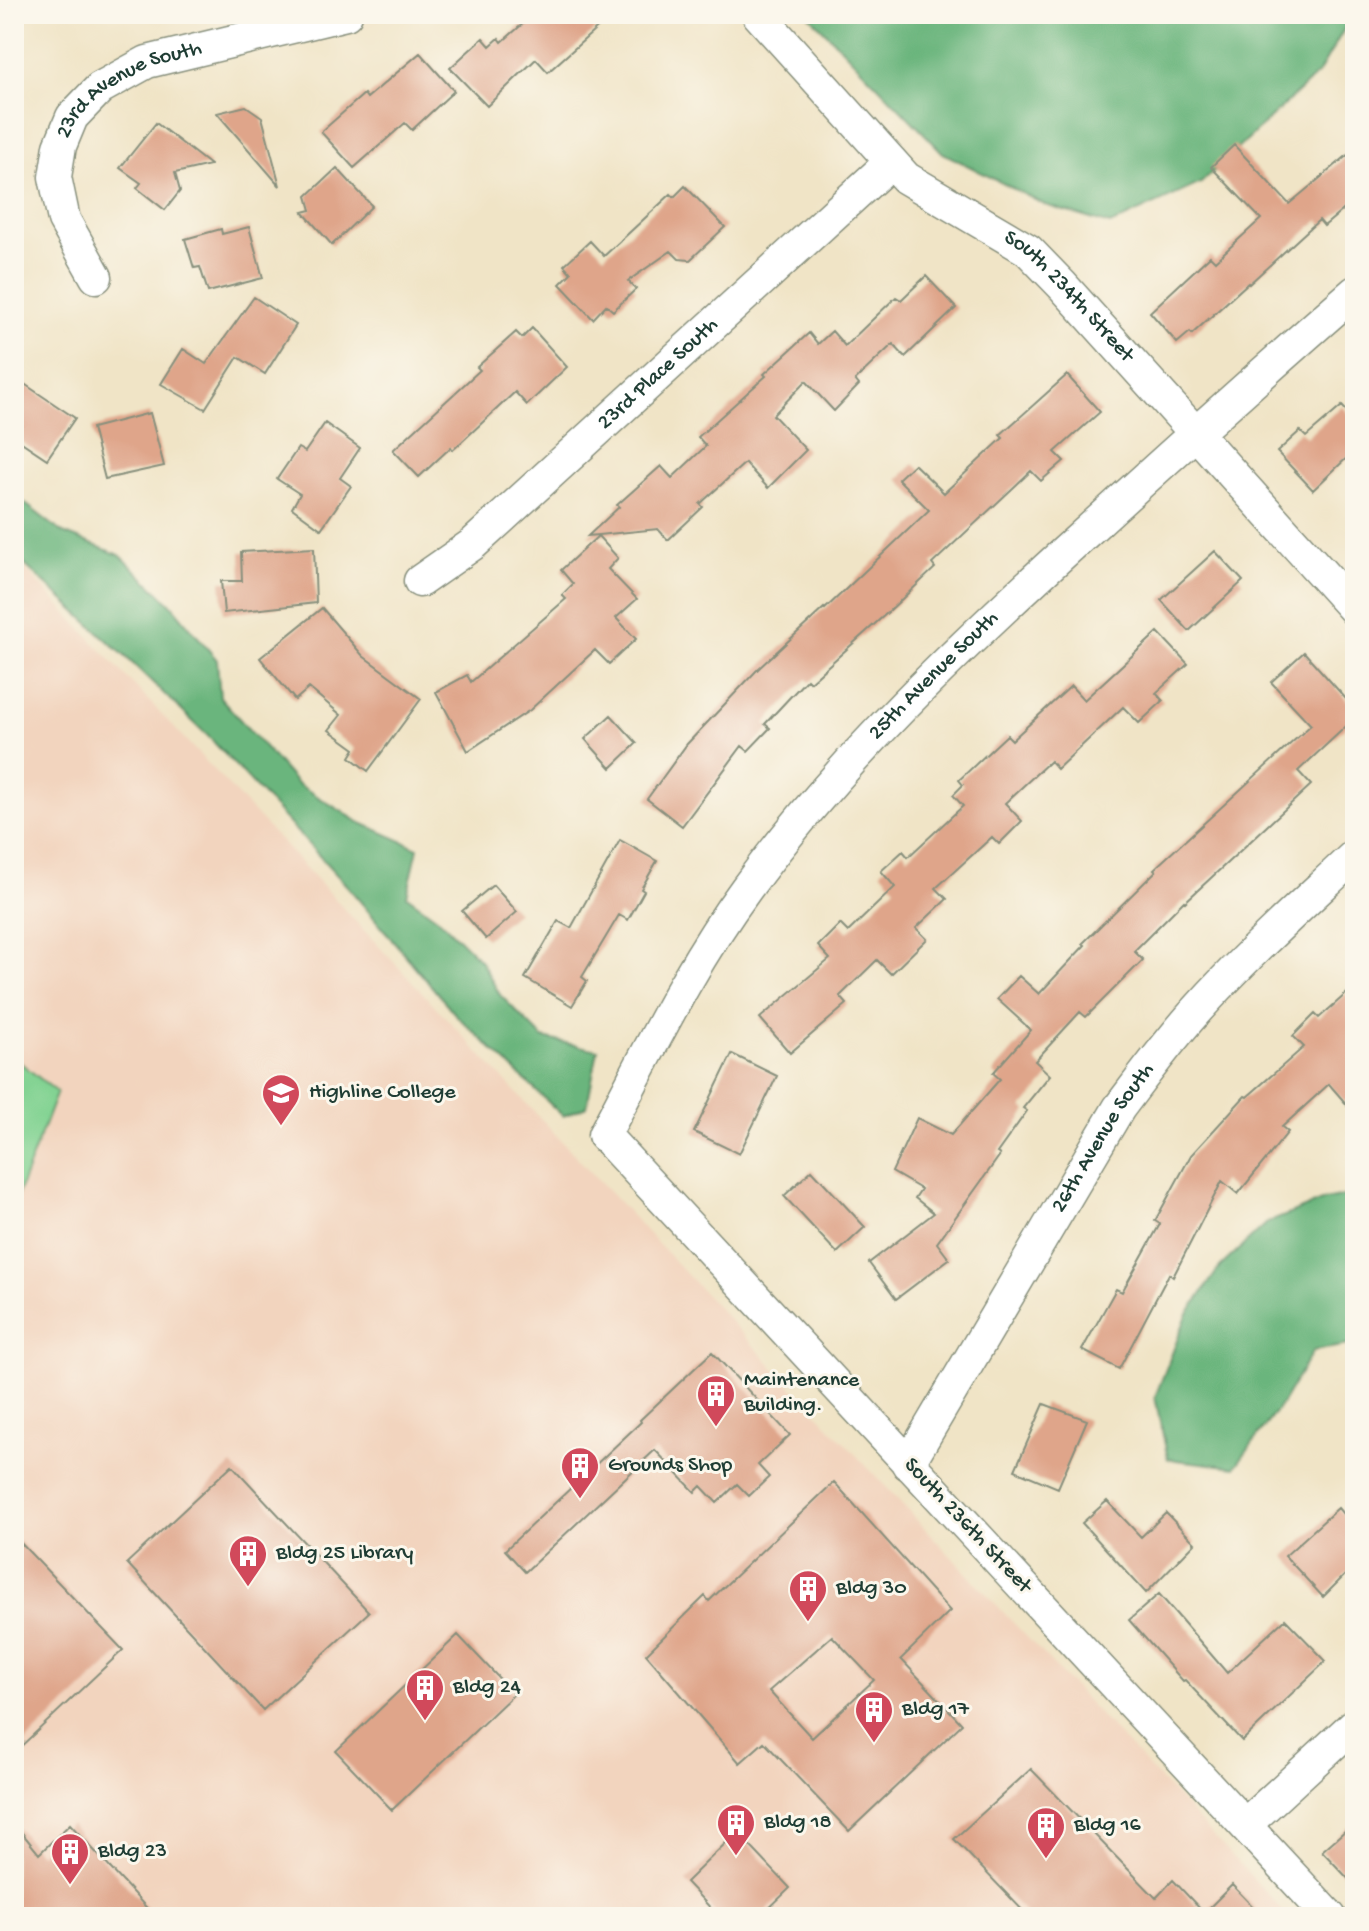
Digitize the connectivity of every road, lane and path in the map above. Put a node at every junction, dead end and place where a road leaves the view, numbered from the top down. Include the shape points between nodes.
1 (346, 14) edge
2 (758, 14) edge
3 (891, 162) junction
4 (96, 277) dead end
5 (1355, 292) edge
6 (1195, 434) junction
7 (420, 581) dead end
8 (1355, 610) edge
9 (1355, 855) edge
10 (604, 1135) joint
11 (908, 1464) junction
12 (1355, 1724) edge
13 (1246, 1824) junction
14 (1330, 1917) edge

1 - 4 street, 23rd Avenue South via 147,62 100,88 72,117 55,177 64,220
2 - 3 street, South 234th Street
3 - 6 street, South 234th Street via 906,178 1028,250
3 - 7 street, 23rd Place South via 473,544
5 - 6 street, 25th Avenue South
6 - 8 street, South 234th Street
6 - 10 street, 25th Avenue South via 989,621 802,816 691,971
9 - 11 street, 26th Avenue South via 1195,1011 1119,1108
10 - 11 street, South 236th Street
11 - 13 street, South 236th Street
12 - 13 street
13 - 14 street, South 236th Street

